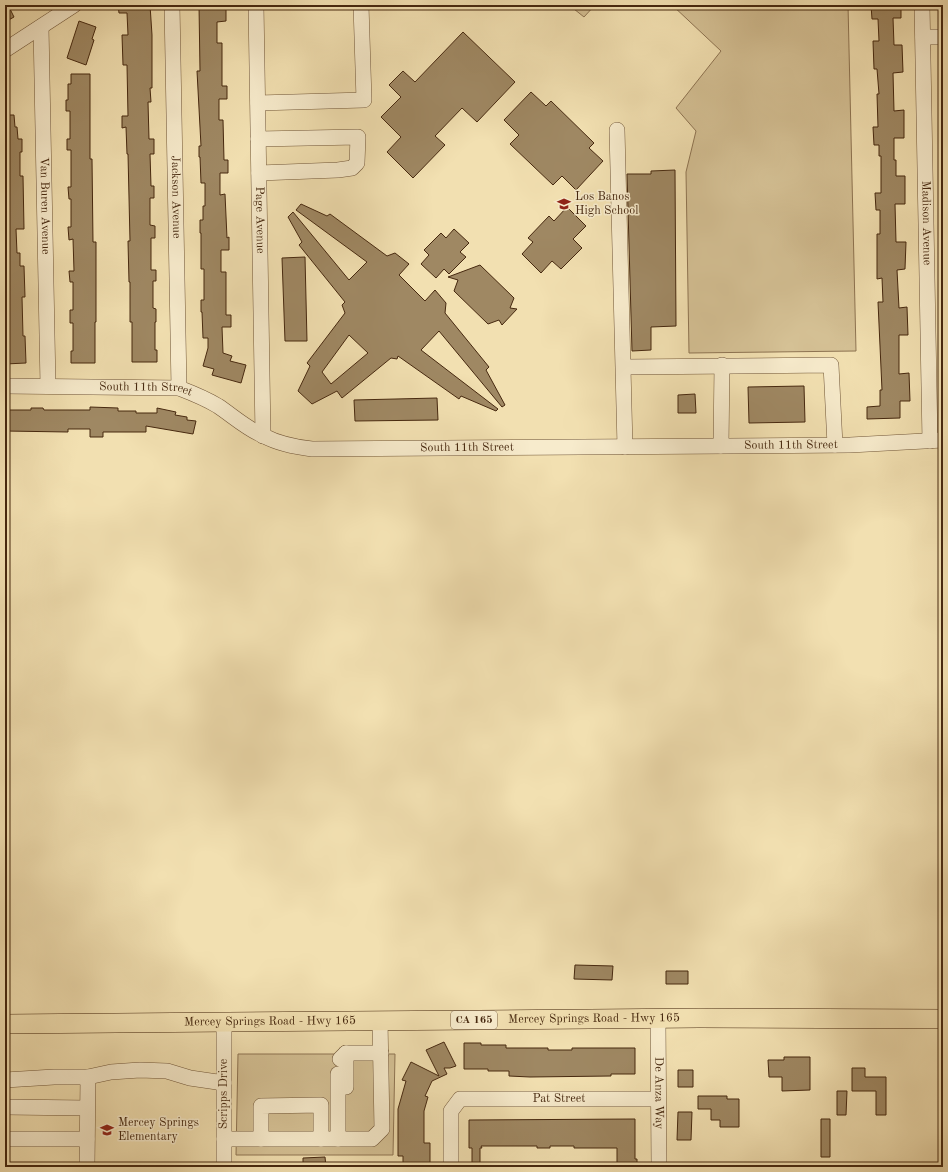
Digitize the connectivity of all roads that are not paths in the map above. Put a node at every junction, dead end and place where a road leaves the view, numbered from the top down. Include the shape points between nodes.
1 (74, 5) edge
2 (172, 5) edge
3 (256, 5) edge
4 (361, 5) edge
5 (922, 5) edge
6 (41, 27) junction
7 (923, 37) junction
8 (943, 37) edge
9 (5, 50) edge
10 (258, 103) junction
11 (617, 130) dead end
12 (258, 139) junction
13 (259, 174) junction
14 (722, 366) junction
15 (624, 367) junction
16 (5, 386) edge
17 (48, 386) junction
18 (178, 388) junction
19 (263, 436) junction
20 (937, 441) edge
21 (721, 446) junction
22 (835, 446) junction
23 (626, 447) junction
24 (658, 1018) junction
25 (943, 1019) edge
26 (380, 1020) junction
27 (224, 1022) junction
28 (5, 1024) edge
29 (381, 1053) junction
30 (341, 1062) junction
31 (88, 1077) junction
32 (5, 1080) edge
33 (224, 1083) junction
34 (658, 1099) junction
35 (338, 1100) junction
36 (5, 1107) edge
37 (87, 1108) junction
38 (5, 1139) edge
39 (87, 1139) junction
40 (224, 1139) junction
41 (261, 1139) junction
42 (321, 1139) junction
43 (338, 1139) junction
44 (87, 1167) edge
45 (224, 1167) edge
46 (451, 1167) edge
47 (659, 1167) edge

1 - 6 street
2 - 18 street, Jackson Avenue
3 - 10 street, Page Avenue
4 - 10 street via 364,100
5 - 7 street, Madison Avenue
6 - 9 street
6 - 17 street, Van Buren Avenue
7 - 8 street
7 - 20 street, Madison Avenue
10 - 12 street, Page Avenue
11 - 15 street
12 - 13 street, Page Avenue
12 - 13 street via 358,137 357,163 352,168
13 - 19 street, Page Avenue
14 - 15 street
14 - 21 street
14 - 22 street via 832,364
15 - 23 street
16 - 17 street, South 11th Street
17 - 18 street, South 11th Street
18 - 19 street, South 11th Street via 217,406
19 - 23 street, South 11th Street via 312,449
20 - 22 street, South 11th Street
21 - 22 street, South 11th Street
21 - 23 street, South 11th Street
24 - 25 main road, Mercey Springs Road - Hwy 165 / CA 165
24 - 26 main road, Mercey Springs Road - Hwy 165 / CA 165
24 - 34 street, De Anza Way
26 - 27 main road, Mercey Springs Road - Hwy 165 / CA 165
26 - 29 street
27 - 28 main road, Mercey Springs Road - Hwy 165 / CA 165
27 - 33 street, Scripps Drive
29 - 30 street
29 - 43 street via 382,1129 372,1139
30 - 35 street
30 - 35 street via 346,1087
31 - 32 street
31 - 33 street via 111,1072 167,1071 190,1078
31 - 37 street
33 - 40 street, Scripps Drive
34 - 46 street, Pat Street via 460,1099 451,1111
34 - 47 street, De Anza Way
35 - 43 street
36 - 37 street
37 - 39 street
38 - 39 street
39 - 44 street
40 - 41 street
40 - 45 street, Scripps Drive
41 - 42 street
41 - 42 street via 261,1106 321,1105
42 - 43 street

